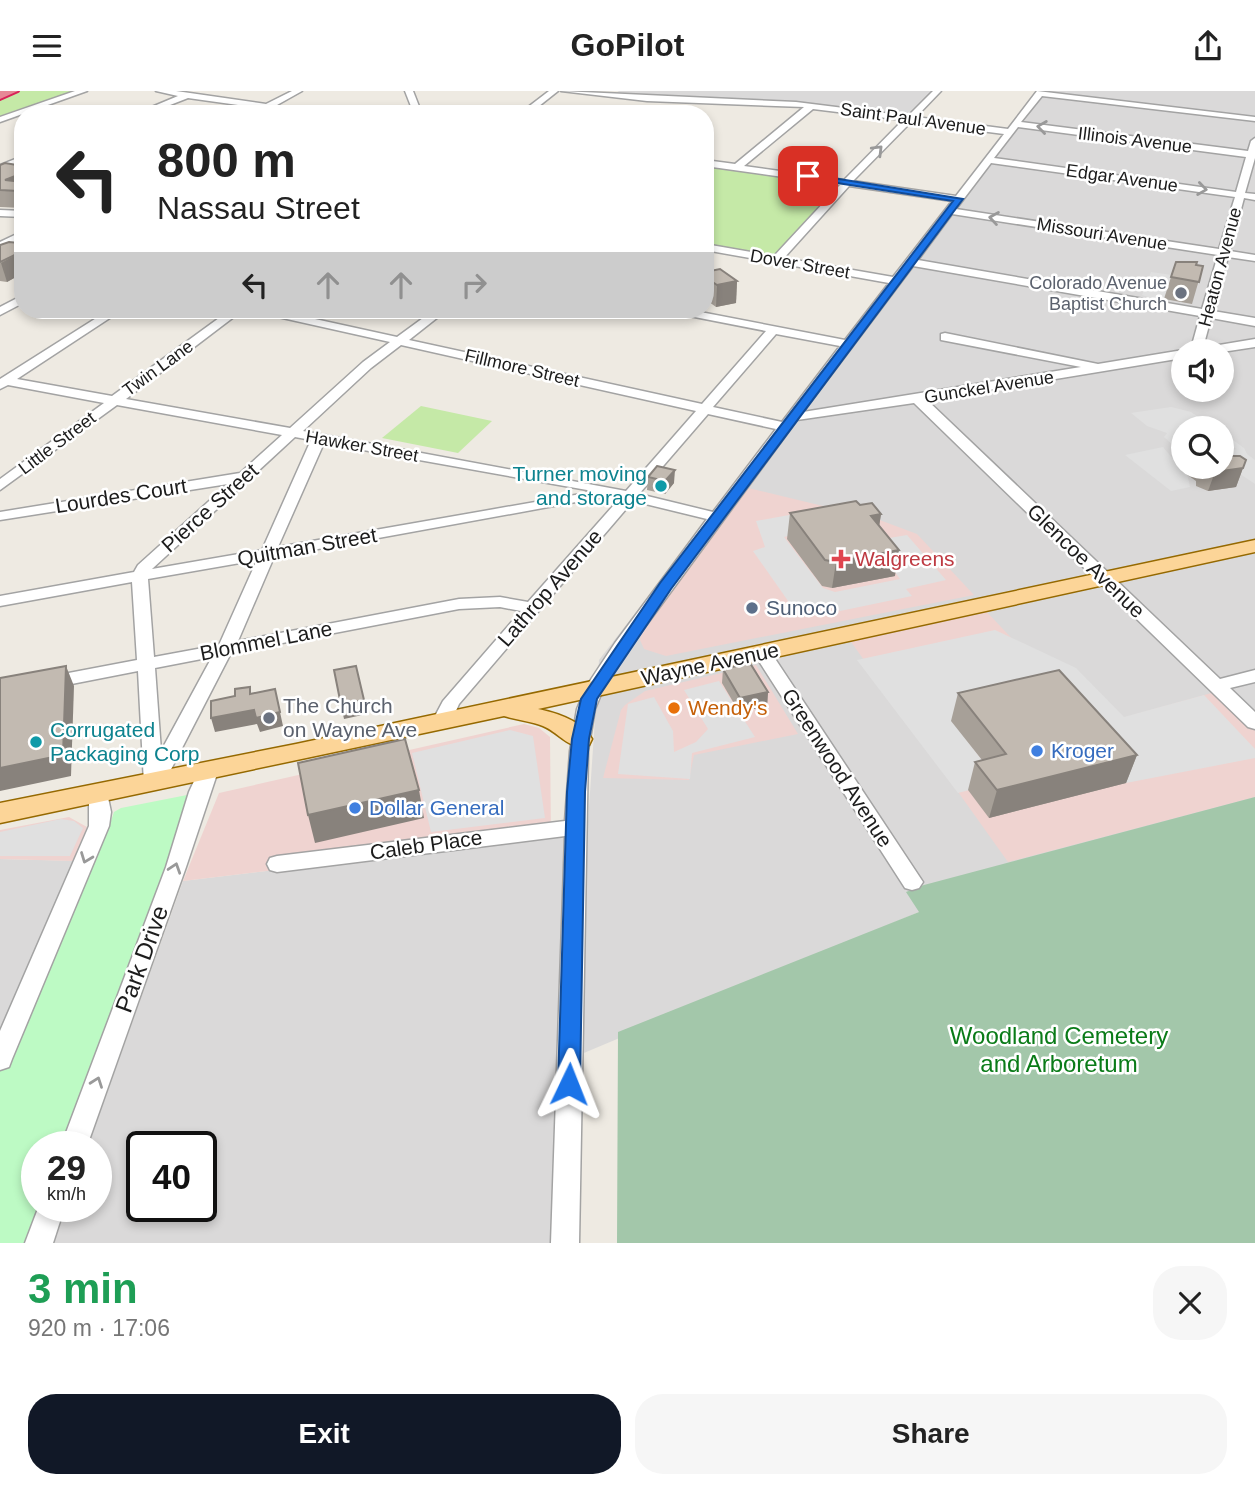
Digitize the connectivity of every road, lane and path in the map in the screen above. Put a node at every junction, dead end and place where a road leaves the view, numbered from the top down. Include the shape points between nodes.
1 (12, 91) edge
2 (63, 91) edge
3 (83, 91) edge
4 (160, 91) edge
5 (298, 91) edge
6 (554, 91) edge
7 (565, 91) edge
8 (937, 91) edge
9 (1041, 92) edge
10 (615, 94) edge
11 (0, 95) edge
12 (187, 95) junction
13 (15, 105) edge
14 (43, 105) edge
15 (162, 105) edge
16 (239, 105) edge
17 (278, 105) edge
18 (535, 105) edge
19 (811, 106) junction
20 (909, 119) junction
21 (1255, 119) edge
22 (1013, 128) junction
23 (1255, 141) edge
24 (1253, 155) edge
25 (989, 160) junction
26 (714, 164) edge
27 (738, 166) junction
28 (0, 170) edge
29 (11, 175) edge
30 (849, 182) junction
31 (1240, 195) junction
32 (1255, 197) edge
33 (954, 205) junction
34 (714, 249) edge
35 (1224, 253) junction
36 (1255, 258) edge
37 (776, 260) junction
38 (910, 262) junction
39 (896, 281) junction
40 (1207, 314) junction
41 (714, 318) edge
42 (102, 319) edge
43 (225, 319) edge
44 (300, 319) edge
45 (429, 319) edge
46 (1255, 322) edge
47 (775, 329) junction
48 (946, 337) dead end
49 (1200, 339) edge
50 (398, 341) junction
51 (848, 344) junction
52 (1249, 344) edge
53 (1255, 353) edge
54 (1171, 357) edge
55 (1098, 369) junction
56 (3, 383) edge
57 (917, 398) junction
58 (113, 401) junction
59 (705, 409) junction
60 (789, 421) junction
61 (293, 433) junction
62 (319, 438) junction
63 (243, 477) junction
64 (0, 486) edge
65 (614, 492) junction
66 (631, 495) junction
67 (0, 516) edge
68 (717, 517) junction
69 (1255, 546) edge
70 (267, 554) junction
71 (140, 576) junction
72 (1104, 578) junction
73 (0, 601) edge
74 (532, 608) junction
75 (226, 648) junction
76 (762, 652) junction
77 (145, 664) junction
78 (1255, 676) edge
79 (1217, 686) junction
80 (595, 687) junction
81 (0, 692) edge
82 (501, 708) junction
83 (452, 719) junction
84 (1255, 723) edge
85 (580, 739) junction
86 (208, 771) junction
87 (154, 783) junction
88 (99, 793) junction
89 (0, 813) edge
90 (575, 828) junction
91 (277, 864) dead end
92 (912, 882) dead end
93 (0, 1059) edge
94 (79, 1131) edge
95 (46, 1222) edge
96 (39, 1243) edge
97 (565, 1243) edge

1 - 11 highway
2 - 13 street
3 - 14 street
4 - 12 street
5 - 17 street
6 - 18 street
7 - 10 street, Saint Paul Avenue
8 - 20 street
9 - 21 street
9 - 22 street
10 - 19 street, Saint Paul Avenue
12 - 15 street
12 - 16 street
19 - 20 street, Saint Paul Avenue
19 - 27 street
20 - 22 street, Saint Paul Avenue
30 -> 20 street
24 -> 22 street, Illinois Avenue
22 - 25 street
23 - 24 street, Heaton Avenue
24 - 31 street, Heaton Avenue
25 -> 31 street, Edgar Avenue
25 - 33 street
26 - 27 street, Missouri Avenue
27 - 30 street, Missouri Avenue
28 - 29 street
30 - 33 street, Missouri Avenue
30 - 37 street
31 - 32 street, Edgar Avenue
31 - 35 street, Heaton Avenue
35 -> 33 street, Missouri Avenue
33 - 38 street
34 - 37 street, Dover Street
35 - 36 street, Missouri Avenue
35 - 40 street, Heaton Avenue
37 - 39 street, Dover Street
38 - 39 street
38 - 40 street
39 - 51 street
40 - 46 street
40 - 49 street, Heaton Avenue
41 - 47 street
42 - 56 street
43 - 58 street, Twin Lane
44 - 50 street, Fillmore Street
45 - 50 street, Pierce Street
47 - 51 street
47 - 59 street, Lathrop Avenue
48 - 55 street
50 - 59 street, Fillmore Street
50 - 61 street, Pierce Street
51 - 60 street
52 - 53 street
54 - 55 street, Gunckel Avenue
55 - 57 street, Gunckel Avenue
56 - 58 street, Hawker Street
57 - 60 street, Gunckel Avenue
57 - 72 street, Glencoe Avenue
58 - 61 street, Hawker Street
58 - 64 street, Little Street
59 - 60 street, Fillmore Street
59 - 66 street, Lathrop Avenue
60 - 68 street
61 - 62 street, Hawker Street
61 - 63 street, Pierce Street
62 - 65 street, Hawker Street
62 - 70 street
63 - 67 street, Lourdes Court
63 - 71 street, Pierce Street
65 - 66 street, Hawker Street
65 - 70 street, Quitman Street
66 - 68 street, Hawker Street
66 - 74 street, Lathrop Avenue
68 - 80 street
69 - 72 main road, Wayne Avenue
70 - 71 street, Quitman Street
70 - 75 street
71 - 73 street, Quitman Street
71 - 77 street
72 - 76 main road, Wayne Avenue
72 - 79 street, Glencoe Avenue
74 - 75 street, Blommel Lane via 500,602 458,604
74 - 83 street, Lathrop Avenue via 452,701 444,716
75 - 77 street, Blommel Lane
75 - 87 street
76 - 80 main road, Wayne Avenue
76 - 92 street, Greenwood Avenue
77 - 81 street, Blommel Lane
77 - 87 street
78 - 79 street
79 - 84 street, Glencoe Avenue
80 - 82 main road, Wayne Avenue
80 - 85 street
82 - 83 main road, Wayne Avenue
82 - 85 main road via 552,720
83 - 86 main road, Wayne Avenue
85 - 90 street
86 - 87 main road, Wayne Avenue
94 -> 86 street, Park Drive
87 - 88 main road, Wayne Avenue
88 - 89 main road, Wayne Avenue
88 -> 93 street via 99,826
90 - 91 street, Caleb Place
90 - 97 street
95 - 96 street

